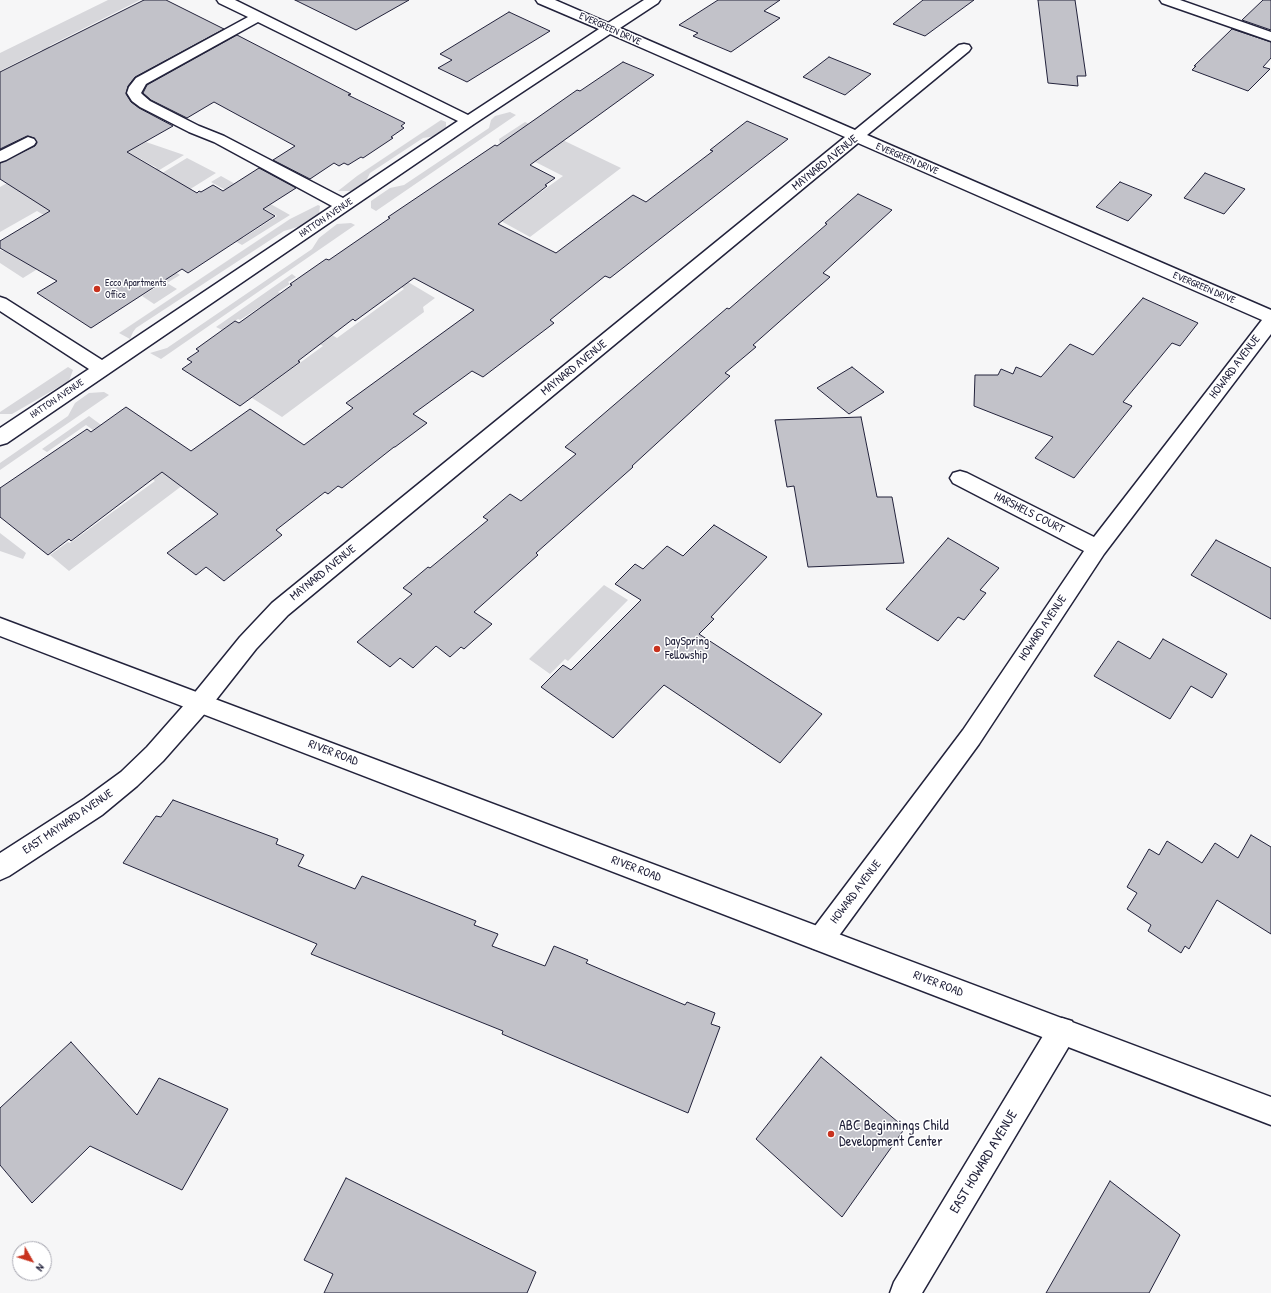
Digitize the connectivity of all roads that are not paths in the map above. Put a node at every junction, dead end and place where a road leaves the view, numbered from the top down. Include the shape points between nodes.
1 (224, 0) edge
2 (543, 0) edge
3 (653, 0) edge
4 (1167, 0) edge
5 (258, 17) junction
6 (609, 29) junction
7 (1271, 37) edge
8 (964, 48) dead end
9 (469, 121) junction
10 (857, 137) junction
11 (28, 142) dead end
12 (0, 157) edge
13 (344, 206) junction
14 (0, 303) edge
15 (1271, 317) edge
16 (1271, 321) edge
17 (102, 369) junction
18 (0, 438) edge
19 (960, 478) dead end
20 (1097, 548) junction
21 (0, 627) edge
22 (200, 703) junction
23 (0, 868) edge
24 (821, 939) junction
25 (1062, 1031) junction
26 (1271, 1110) edge
27 (905, 1293) edge

1 - 5 street
2 - 6 street, EVERGREEN DRIVE
3 - 6 street, HATTON AVENUE
4 - 7 street
5 - 9 street
5 - 13 street via 141,81 134,93 145,104 219,139
6 - 9 street, HATTON AVENUE
6 - 10 street, EVERGREEN DRIVE
8 - 10 street, MAYNARD AVENUE
9 - 13 street, HATTON AVENUE
10 - 15 street, EVERGREEN DRIVE
10 - 22 street, MAYNARD AVENUE via 280,608
11 - 12 street
13 - 17 street, HATTON AVENUE
14 - 17 street
16 - 20 street, HOWARD AVENUE
17 - 18 street, HATTON AVENUE
19 - 20 street, HARSHELS COURT
20 - 24 street, HOWARD AVENUE via 971,737
21 - 22 street, RIVER ROAD
22 - 23 street, EAST MAYNARD AVENUE via 155,754 94,808
22 - 24 street, RIVER ROAD
24 - 25 street, RIVER ROAD
25 - 26 street, RIVER ROAD
25 - 27 street, EAST HOWARD AVENUE

